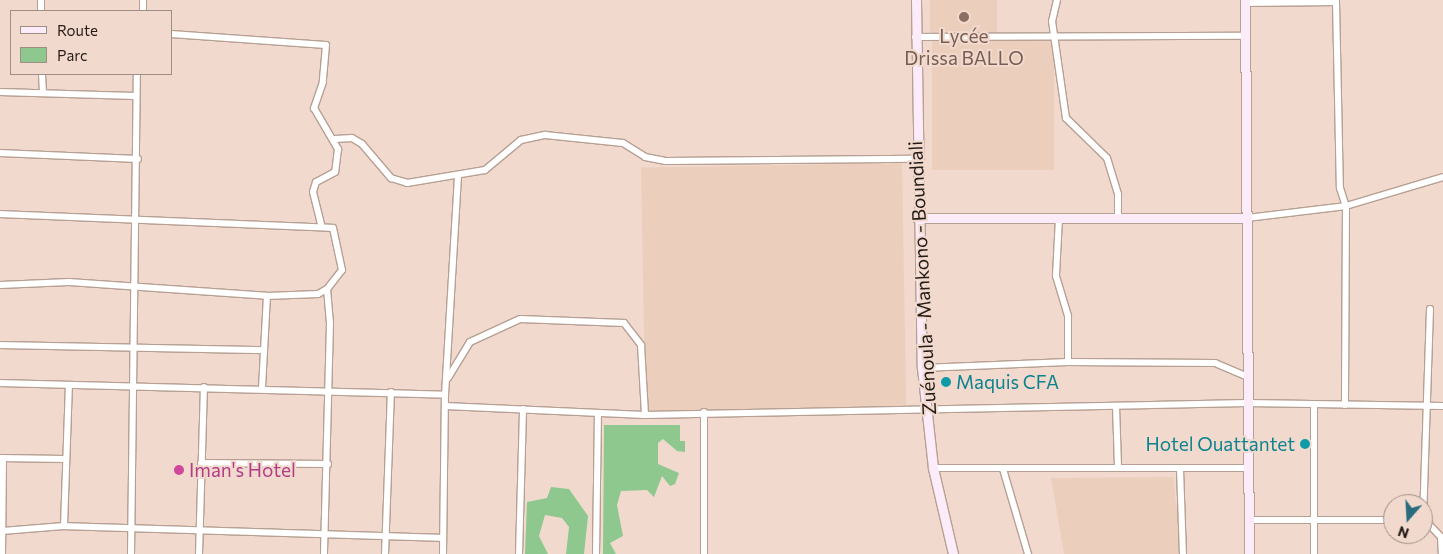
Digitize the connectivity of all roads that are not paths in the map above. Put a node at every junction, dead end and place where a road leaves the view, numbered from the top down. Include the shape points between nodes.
1 (916, 0) edge
2 (1057, 0) edge
3 (1245, 2) edge
4 (172, 34) edge
5 (915, 36) junction
6 (1245, 36) junction
7 (1056, 38) junction
8 (42, 75) edge
9 (138, 75) edge
10 (0, 92) edge
11 (43, 93) junction
12 (136, 96) junction
13 (335, 139) junction
14 (0, 153) edge
15 (138, 159) junction
16 (915, 159) junction
17 (458, 176) junction
18 (1443, 177) edge
19 (1346, 206) junction
20 (0, 214) edge
21 (136, 217) junction
22 (917, 218) junction
23 (1059, 218) junction
24 (1118, 218) junction
25 (1247, 218) junction
26 (321, 225) junction
27 (0, 285) edge
28 (134, 289) junction
29 (327, 289) junction
30 (267, 296) junction
31 (1430, 309) dead end
32 (0, 345) edge
33 (135, 349) junction
34 (264, 350) junction
35 (1068, 362) junction
36 (922, 368) junction
37 (1246, 376) junction
38 (447, 380) junction
39 (0, 383) edge
40 (68, 386) junction
41 (136, 387) junction
42 (204, 387) junction
43 (262, 388) junction
44 (328, 389) junction
45 (391, 392) junction
46 (445, 395) junction
47 (1247, 403) junction
48 (1314, 405) junction
49 (445, 406) junction
50 (1116, 406) junction
51 (1345, 406) junction
52 (1429, 406) junction
53 (1443, 406) edge
54 (523, 409) junction
55 (926, 410) junction
56 (704, 412) junction
57 (598, 414) junction
58 (645, 415) junction
59 (2, 458) edge
60 (64, 459) junction
61 (201, 463) junction
62 (328, 464) junction
63 (1118, 466) junction
64 (933, 468) junction
65 (1248, 468) junction
66 (1003, 469) junction
67 (1180, 469) junction
68 (1425, 494) edge
69 (1248, 520) junction
70 (1314, 520) junction
71 (1383, 520) edge
72 (64, 526) junction
73 (132, 529) junction
74 (1433, 529) edge
75 (199, 530) junction
76 (325, 531) junction
77 (1, 534) edge
78 (386, 534) junction
79 (443, 538) junction
80 (2, 554) edge
81 (131, 554) edge
82 (199, 554) edge
83 (324, 554) edge
84 (385, 554) edge
85 (443, 554) edge
86 (519, 554) edge
87 (596, 554) edge
88 (704, 554) edge
89 (953, 554) edge
90 (1028, 554) edge
91 (1183, 554) edge
92 (1248, 554) edge
93 (1314, 554) edge
94 (1442, 554) edge

1 - 5 street, Zuénoula - Mankono - Boundiali
2 - 7 street via 1052,21
3 - 6 street
3 - 19 street via 1336,2 1340,188
4 - 13 street via 326,45 323,82 314,108
5 - 7 street
5 - 16 street, Zuénoula - Mankono - Boundiali
6 - 7 street
6 - 25 street
7 - 24 street via 1066,118 1106,158 1118,194
8 - 11 street
9 - 12 street
10 - 11 street
11 - 12 street
12 - 15 street
13 - 17 street via 352,138 362,144 399,182
13 - 26 street via 335,172 316,182 313,192
14 - 15 street
15 - 21 street
16 - 17 street via 666,160 645,158 623,143 545,135 521,140 485,170
16 - 22 street, Zuénoula - Mankono - Boundiali
17 - 38 street
18 - 19 street
19 - 25 street
19 - 51 street
20 - 21 street
21 - 26 street
21 - 28 street
22 - 23 street
22 - 36 street, Zuénoula - Mankono - Boundiali
23 - 24 street
23 - 35 street via 1056,276 1068,316
24 - 25 street
25 - 37 street
26 - 29 street via 332,228 341,255 339,277
27 - 28 street via 69,282
28 - 30 street
28 - 33 street
29 - 30 street via 318,294
29 - 44 street
30 - 34 street
31 - 52 street
32 - 33 street
33 - 34 street
33 - 41 street
34 - 43 street
35 - 36 street
35 - 37 street via 1215,364
36 - 55 street, Zuénoula - Mankono - Boundiali
37 - 47 street
38 - 46 street
38 - 58 street via 470,342 520,319 624,323 641,345
39 - 40 street
40 - 41 street
40 - 60 street
41 - 42 street
41 - 73 street
42 - 43 street
42 - 61 street
43 - 44 street
44 - 45 street
44 - 62 street
45 - 46 street
45 - 78 street
46 - 49 street
47 - 48 street
47 - 50 street
47 - 65 street
48 - 51 street
48 - 70 street
49 - 54 street
49 - 79 street
50 - 55 street
50 - 63 street
51 - 52 street
52 - 53 street
52 - 68 street
54 - 57 street
54 - 86 street
55 - 56 street
55 - 64 street, Zuénoula - Mankono - Boundiali
56 - 58 street
56 - 88 street
57 - 58 street
57 - 87 street
59 - 60 street
59 - 77 street
60 - 72 street
61 - 62 street
61 - 75 street
62 - 76 street
63 - 66 street
63 - 67 street
64 - 66 street
64 - 89 street, Zuénoula - Mankono - Boundiali
65 - 67 street
65 - 69 street
66 - 90 street
67 - 91 street
69 - 70 street
69 - 92 street
70 - 71 street
70 - 93 street
72 - 73 street
72 - 77 street
73 - 75 street
73 - 81 street
74 - 94 street via 1441,537
75 - 76 street
75 - 82 street
76 - 78 street
76 - 83 street
77 - 80 street
78 - 79 street
78 - 84 street
79 - 85 street

